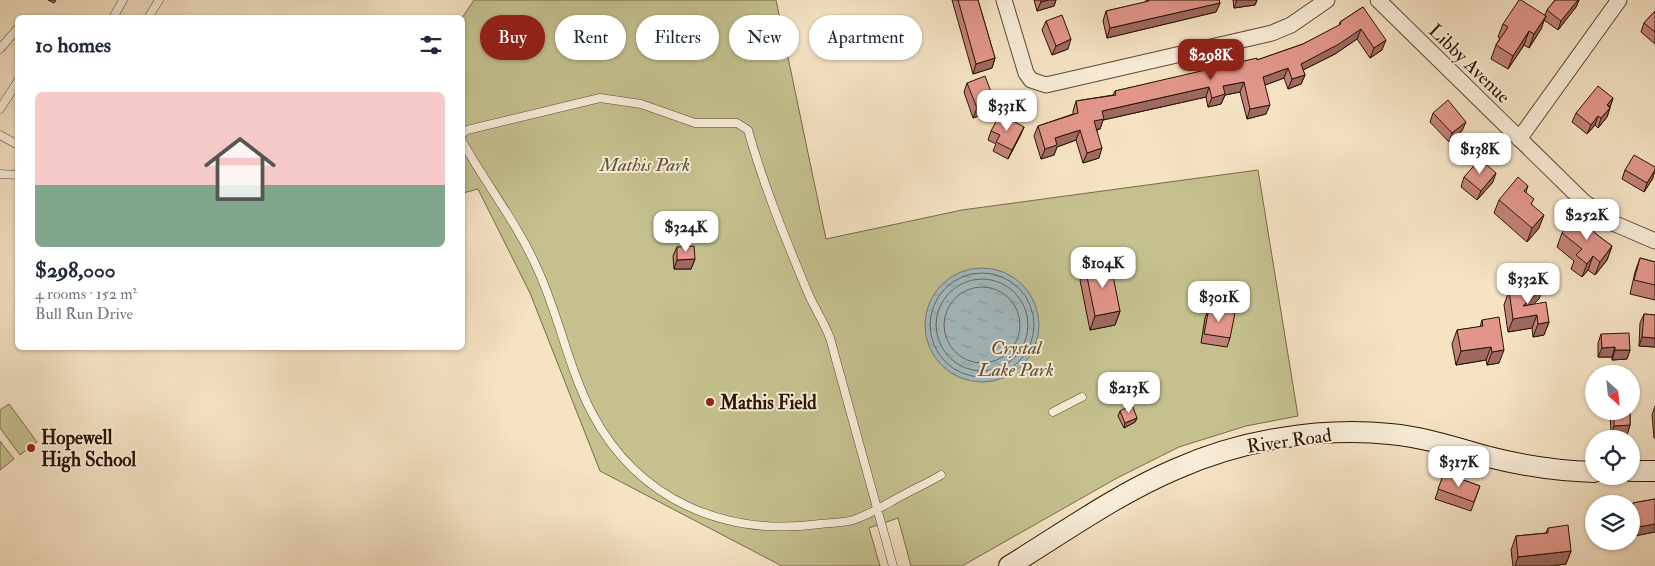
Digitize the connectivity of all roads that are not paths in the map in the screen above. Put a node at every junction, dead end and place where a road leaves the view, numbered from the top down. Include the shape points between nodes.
1 (123, 0) edge
2 (159, 0) edge
3 (1004, 0) edge
4 (1327, 0) edge
5 (1378, 0) edge
6 (1619, 0) edge
7 (115, 15) edge
8 (150, 15) edge
9 (15, 32) edge
10 (0, 49) edge
11 (15, 86) edge
12 (0, 109) edge
13 (465, 132) edge
14 (0, 135) edge
15 (1519, 139) junction
16 (15, 143) edge
17 (465, 147) edge
18 (0, 174) edge
19 (15, 175) edge
20 (1655, 241) edge
21 (1082, 397) dead end
22 (1053, 412) dead end
23 (1585, 471) edge
24 (1655, 471) edge
25 (1640, 472) edge
26 (940, 475) dead end
27 (878, 509) junction
28 (894, 566) edge
29 (1009, 566) edge

1 - 7 lane
2 - 8 lane
3 - 4 street via 1026,73 1038,84 1046,85 1272,33 1291,25
5 - 15 street, Libby Avenue
6 - 15 street
9 - 10 lane
11 - 12 lane
13 - 27 lane via 600,98 641,104 695,123 737,123 744,126 773,209 830,338
14 - 16 lane
15 - 20 street, Libby Avenue via 1604,218
17 - 27 lane via 525,242 550,297 592,412 608,439 647,480 698,512 738,524 806,526 853,520
18 - 19 lane
21 - 22 lane
23 - 29 street, River Road via 1524,465 1390,434 1331,433 1276,440 1225,451 1176,469 1139,487
24 - 25 street
26 - 27 lane
27 - 28 lane

